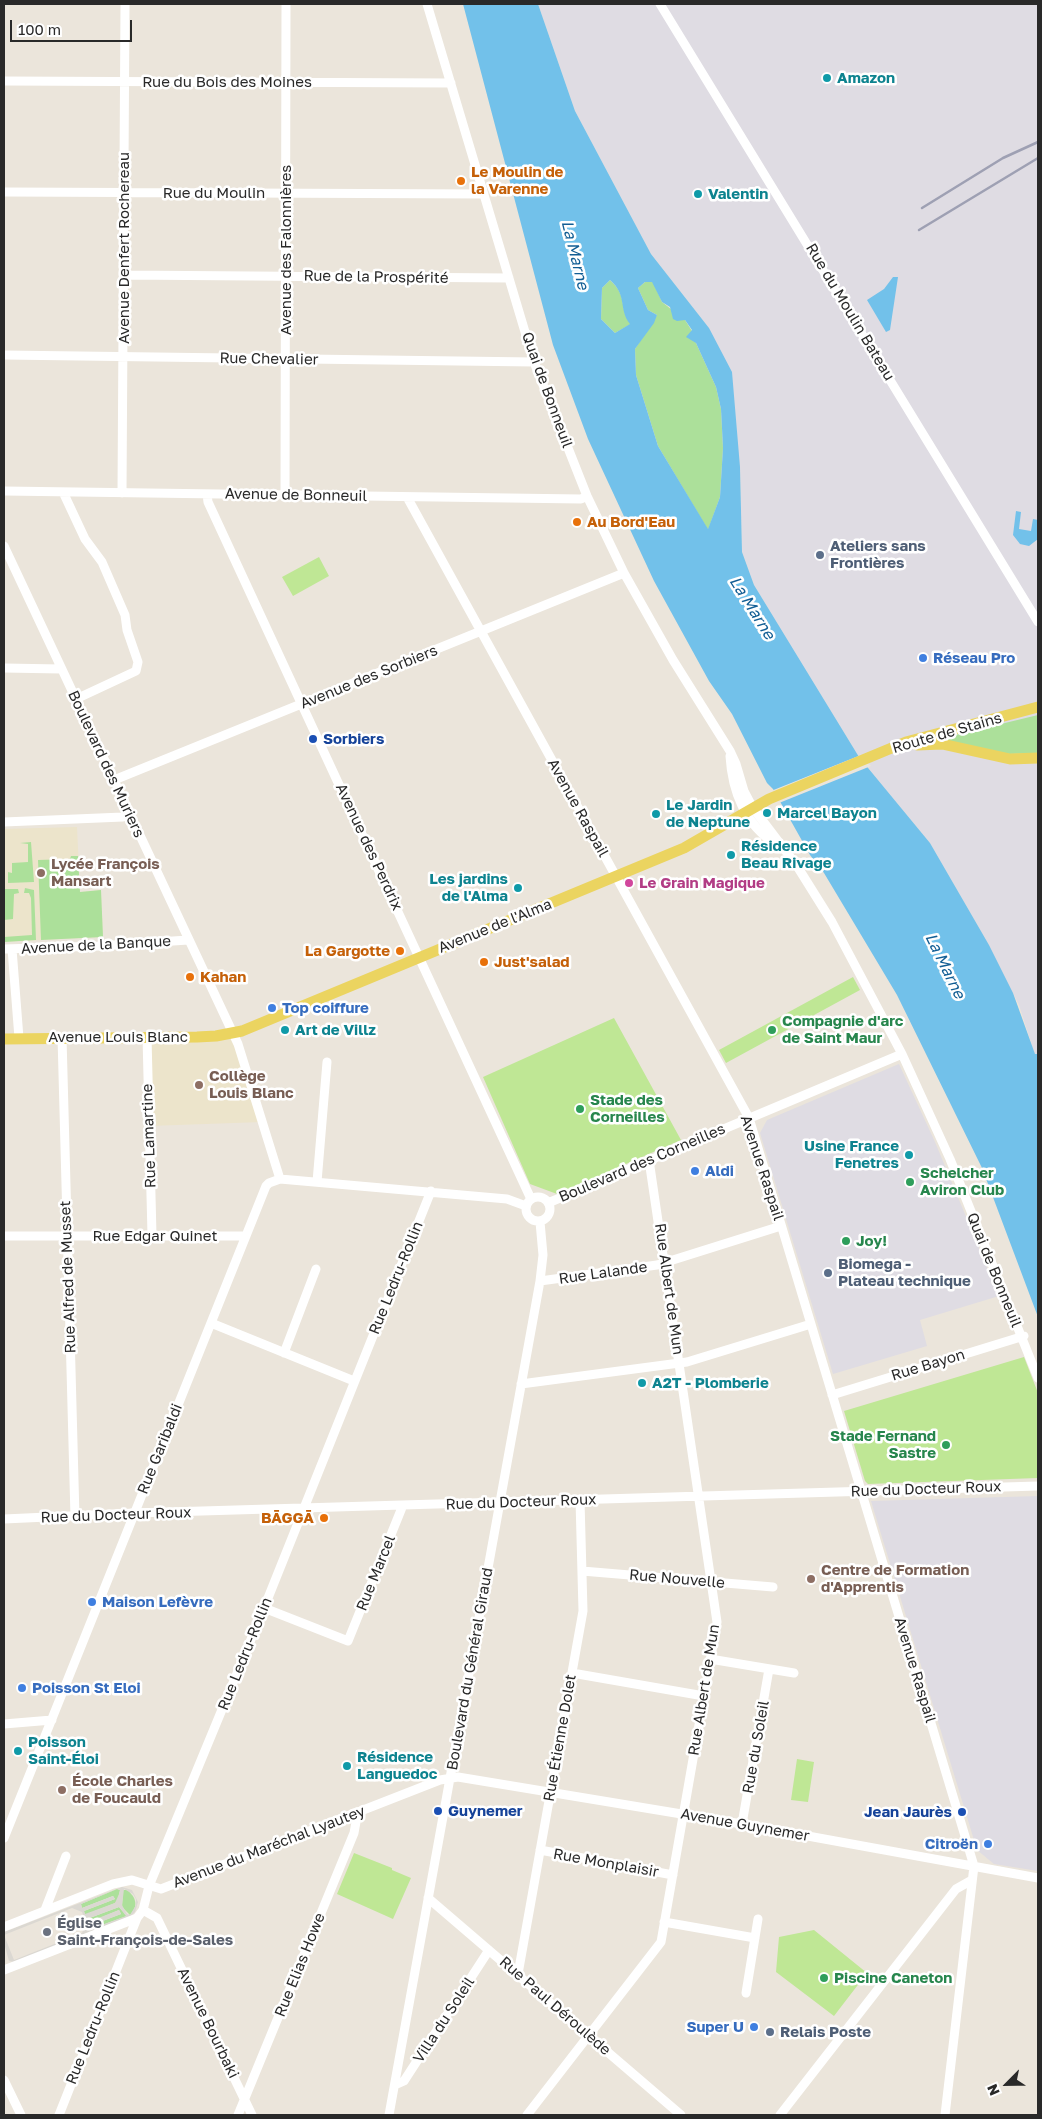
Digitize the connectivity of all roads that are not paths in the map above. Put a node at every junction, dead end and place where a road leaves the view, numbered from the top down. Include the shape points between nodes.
1 (125, 4) edge
2 (286, 4) edge
3 (427, 4) edge
4 (660, 4) edge
5 (4, 81) edge
6 (125, 82) junction
7 (286, 83) junction
8 (451, 83) junction
9 (4, 192) edge
10 (124, 194) junction
11 (287, 194) junction
12 (484, 194) junction
13 (124, 274) junction
14 (286, 276) junction
15 (509, 278) junction
16 (4, 355) edge
17 (123, 357) junction
18 (286, 359) junction
19 (534, 362) junction
20 (4, 491) edge
21 (63, 492) junction
22 (122, 493) junction
23 (207, 494) junction
24 (285, 495) junction
25 (587, 496) junction
26 (407, 497) junction
27 (4, 546) edge
28 (624, 573) junction
29 (1038, 622) edge
30 (481, 631) junction
31 (4, 668) edge
32 (61, 669) junction
33 (76, 699) junction
34 (303, 703) junction
35 (1038, 707) edge
36 (874, 756) junction
37 (1038, 758) edge
38 (114, 780) junction
39 (749, 810) junction
40 (129, 814) junction
41 (4, 822) edge
42 (615, 877) junction
43 (188, 940) junction
44 (8, 949) edge
45 (420, 957) junction
46 (233, 1033) junction
47 (62, 1037) junction
48 (147, 1037) junction
49 (18, 1038) junction
50 (4, 1039) edge
51 (902, 1054) junction
52 (327, 1062) dead end
53 (749, 1118) junction
54 (649, 1160) junction
55 (280, 1179) junction
56 (317, 1182) junction
57 (430, 1191) junction
58 (528, 1202) junction
59 (548, 1203) junction
60 (540, 1222) junction
61 (781, 1226) junction
62 (152, 1235) junction
63 (4, 1236) edge
64 (67, 1236) junction
65 (246, 1236) junction
66 (665, 1262) junction
67 (316, 1269) dead end
68 (540, 1281) junction
69 (211, 1323) junction
70 (811, 1324) junction
71 (1023, 1337) junction
72 (284, 1352) junction
73 (680, 1362) junction
74 (1038, 1378) edge
75 (354, 1381) junction
76 (521, 1384) junction
77 (832, 1395) junction
78 (1038, 1486) edge
79 (861, 1492) junction
80 (698, 1496) junction
81 (580, 1500) junction
82 (499, 1504) junction
83 (403, 1506) junction
84 (303, 1508) junction
85 (135, 1513) junction
86 (75, 1517) junction
87 (4, 1519) edge
88 (582, 1570) junction
89 (711, 1582) junction
90 (772, 1587) dead end
91 (264, 1608) junction
92 (710, 1659) junction
93 (770, 1669) junction
94 (572, 1673) junction
95 (794, 1673) dead end
96 (704, 1696) junction
97 (52, 1720) junction
98 (4, 1724) edge
99 (450, 1778) junction
100 (551, 1792) junction
101 (354, 1813) junction
102 (683, 1814) junction
103 (742, 1824) junction
104 (4, 1838) edge
105 (540, 1850) junction
106 (66, 1856) dead end
107 (974, 1866) junction
108 (673, 1875) junction
109 (1038, 1878) edge
110 (972, 1880) junction
111 (149, 1886) junction
112 (428, 1898) junction
113 (45, 1910) junction
114 (143, 1910) junction
115 (138, 1918) junction
116 (758, 1919) dead end
117 (664, 1922) junction
118 (4, 1927) edge
119 (755, 1938) junction
120 (489, 1950) junction
121 (4, 1970) edge
122 (518, 1974) junction
123 (746, 1993) dead end
124 (589, 2035) junction
125 (4, 2080) edge
126 (395, 2085) junction
127 (245, 2100) junction
128 (21, 2115) edge
129 (58, 2115) edge
130 (238, 2115) edge
131 (252, 2115) edge
132 (389, 2115) edge
133 (527, 2115) edge
134 (681, 2115) edge
135 (780, 2115) edge
136 (946, 2115) edge

1 - 6 street, Avenue Denfert Rochereau
2 - 7 street, Avenue des Falonnières
3 - 8 street, Quai de Bonneuil
4 - 29 street, Rue du Moulin Bateau
5 - 6 street, Rue du Bois des Moines
6 - 7 street, Rue du Bois des Moines
6 - 10 street, Avenue Denfert Rochereau
7 - 8 street, Rue du Bois des Moines
7 - 11 street, Avenue des Falonnières
8 - 12 street, Quai de Bonneuil
9 - 10 street, Rue du Moulin
10 - 11 street, Rue du Moulin
10 - 13 street, Avenue Denfert Rochereau
11 - 12 street, Rue du Moulin
11 - 14 street, Avenue des Falonnières
12 - 15 street, Quai de Bonneuil
13 - 14 street, Rue de la Prospérité
13 - 17 street, Avenue Denfert Rochereau
14 - 15 street, Rue de la Prospérité
14 - 18 street, Avenue des Falonnières
15 - 19 street, Quai de Bonneuil
16 - 17 street, Rue Chevalier
17 - 18 street, Rue Chevalier
17 - 22 street, Avenue Denfert Rochereau
18 - 19 street, Rue Chevalier
18 - 24 street, Avenue des Falonnières
19 - 25 street, Quai de Bonneuil
20 - 21 street, Avenue de Bonneuil
21 - 22 street, Avenue de Bonneuil
21 - 33 street via 85,538 102,562 125,615 138,662 136,671
22 - 23 street, Avenue de Bonneuil
23 - 24 street, Avenue de Bonneuil
23 - 34 street, Avenue des Perdrix
24 - 26 street, Avenue de Bonneuil
25 - 26 street, Avenue de Bonneuil
25 - 28 street, Quai de Bonneuil
26 - 30 street, Avenue Raspail
27 - 32 street, Boulevard des Muriers
28 - 30 street, Avenue des Sorbiers
28 - 39 street, Quai de Bonneuil via 673,660 730,750
30 - 34 street, Avenue des Sorbiers
30 - 42 street, Avenue Raspail
31 - 32 street
32 - 33 street, Boulevard des Muriers
33 - 38 street, Boulevard des Muriers
34 - 38 street, Avenue des Sorbiers
34 - 45 street, Avenue des Perdrix
35 - 36 main road, Route de Stains via 906,742
36 - 37 main road, Route de Stains via 933,744 1010,759
36 - 39 main road, Avenue de l'Alma
38 - 40 street, Boulevard des Muriers
39 - 42 main road, Avenue de l'Alma via 684,848
39 - 51 street, Quai de Bonneuil via 797,866 832,922
40 - 41 street via 123,817
40 - 43 street, Boulevard des Muriers
42 - 45 main road, Avenue de l'Alma
42 - 53 street, Avenue Raspail
43 - 44 street, Avenue de la Banque
43 - 46 street, Boulevard des Muriers
44 - 49 street
45 - 46 main road, Avenue de l'Alma
45 - 58 street, Avenue des Perdrix
46 - 48 main road, Avenue Louis Blanc
46 - 55 street, Boulevard des Muriers
47 - 48 main road, Avenue Louis Blanc
47 - 49 main road, Avenue Louis Blanc
47 - 64 street, Rue Alfred de Musset
48 - 62 street, Rue Lamartine
49 - 50 main road, Avenue Louis Blanc
51 - 53 street, Boulevard des Corneilles
51 - 71 street, Quai de Bonneuil via 950,1159
52 - 56 street
53 - 54 street, Boulevard des Corneilles
53 - 61 street, Avenue Raspail
54 - 59 street, Boulevard des Corneilles
54 - 66 street, Rue Albert de Mun
55 - 56 street
55 - 65 street, Rue Garibaldi via 266,1186
56 - 57 street
57 - 58 street
57 - 75 street, Rue Ledru-Rollin
58 - 59 street via 542,1198
58 - 60 street via 528,1218
59 - 60 street via 549,1215
60 - 68 street, Boulevard du Général Giraud via 543,1255
61 - 66 street, Rue Lalande
61 - 70 street, Avenue Raspail
62 - 64 street, Rue Edgar Quinet
62 - 65 street, Rue Edgar Quinet
63 - 64 street, Rue Edgar Quinet
64 - 86 street, Rue Alfred de Musset
65 - 69 street, Rue Garibaldi
66 - 68 street, Rue Lalande
66 - 73 street, Rue Albert de Mun
67 - 72 street
68 - 76 street, Boulevard du Général Giraud
69 - 72 street
69 - 85 street, Rue Garibaldi
70 - 73 street
70 - 77 street, Avenue Raspail
71 - 74 street, Quai de Bonneuil
71 - 77 street, Rue Bayon
72 - 75 street
73 - 76 street
73 - 80 street, Rue Albert de Mun
75 - 84 street, Rue Ledru-Rollin
76 - 82 street, Boulevard du Général Giraud
77 - 79 street, Avenue Raspail
78 - 79 street, Rue du Docteur Roux
79 - 80 street, Rue du Docteur Roux
79 - 107 street, Avenue Raspail
80 - 81 street, Rue du Docteur Roux
80 - 89 street, Rue Albert de Mun
81 - 82 street, Rue du Docteur Roux
81 - 88 street, Rue Étienne Dolet
82 - 83 street, Rue du Docteur Roux
82 - 99 street, Boulevard du Général Giraud
83 - 84 street, Rue du Docteur Roux
83 - 91 street, Rue Marcel via 348,1641
84 - 85 street, Rue du Docteur Roux
84 - 91 street, Rue Ledru-Rollin
85 - 86 street, Rue du Docteur Roux
85 - 97 street, Rue Garibaldi
86 - 87 street, Rue du Docteur Roux
88 - 89 street, Rue Nouvelle
88 - 94 street, Rue Étienne Dolet via 583,1611
89 - 90 street, Rue Nouvelle
89 - 92 street, Rue Albert de Mun via 717,1622
91 - 111 street, Rue Ledru-Rollin
92 - 93 street
92 - 96 street, Rue Albert de Mun
93 - 95 street
93 - 103 street, Rue du Soleil
94 - 96 street
94 - 100 street, Rue Étienne Dolet
96 - 102 street, Rue Albert de Mun
97 - 98 street
97 - 104 street, Rue Garibaldi
99 - 100 street, Avenue Guynemer
99 - 101 street, Avenue du Maréchal Lyautey
99 - 112 street, Boulevard du Général Giraud
100 - 102 street, Avenue Guynemer
100 - 105 street, Rue Étienne Dolet
101 - 111 street, Avenue du Maréchal Lyautey via 161,1889
101 - 127 street, Rue Elias Howe via 354,1833
102 - 103 street, Avenue Guynemer
102 - 108 street, Rue Albert de Mun
103 - 107 street, Avenue Guynemer
105 - 108 street, Rue Monplaisir
105 - 122 street, Rue Étienne Dolet
106 - 113 street
107 - 109 street, Avenue Guynemer
107 - 110 street
108 - 117 street, Rue Albert de Mun
110 - 135 street via 956,1890
110 - 136 street
111 - 113 street, Avenue du Maréchal Lyautey via 132,1880 113,1884
111 - 114 street, Rue Ledru-Rollin
112 - 120 street, Rue Paul Déroulède
112 - 126 street, Boulevard du Général Giraud
113 - 118 street, Avenue du Maréchal Lyautey
114 - 115 street, Rue Ledru-Rollin
114 - 127 street, Avenue Bourbaki via 157,1918
115 - 121 street
115 - 129 street, Rue Ledru-Rollin
116 - 119 street
117 - 119 street
117 - 124 street, Rue Albert de Mun via 659,1947
119 - 123 street
120 - 122 street, Rue Paul Déroulède
120 - 126 street, Villa du Soleil via 404,2081
122 - 124 street, Rue Paul Déroulède
124 - 133 street, Rue Albert de Mun
124 - 134 street, Rue Paul Déroulède
125 - 128 street
126 - 132 street, Boulevard du Général Giraud
127 - 130 street, Rue Elias Howe
127 - 131 street, Avenue Bourbaki

